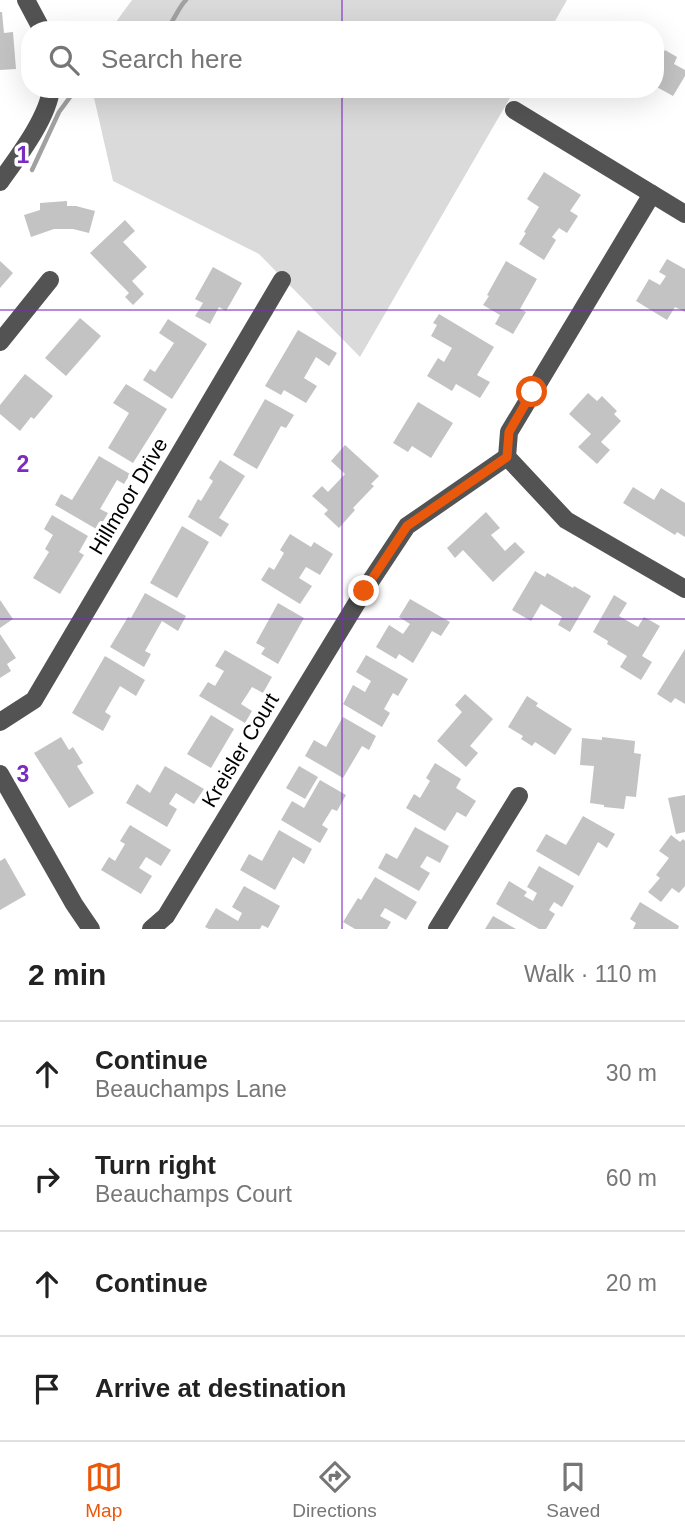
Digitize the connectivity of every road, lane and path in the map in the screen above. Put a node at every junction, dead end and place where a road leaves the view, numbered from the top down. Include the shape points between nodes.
1 (26, 0) edge
2 (37, 21) edge
3 (50, 98) edge
4 (514, 110) dead end
5 (0, 182) edge
6 (652, 194) junction
7 (685, 214) edge
8 (282, 280) dead end
9 (50, 281) dead end
10 (0, 342) edge
11 (507, 457) junction
12 (685, 589) edge
13 (0, 723) edge
14 (0, 774) edge
15 (519, 796) dead end
16 (91, 929) edge
17 (151, 929) edge
18 (437, 929) edge

1 - 2 street
3 - 5 street
4 - 6 street
6 - 7 street
6 - 11 street via 509,432
8 - 13 street, Hillmoor Drive via 34,700
9 - 10 street
11 - 12 street via 566,520
11 - 17 street, Kreisler Court via 407,526 166,916
14 - 16 street
15 - 18 street

